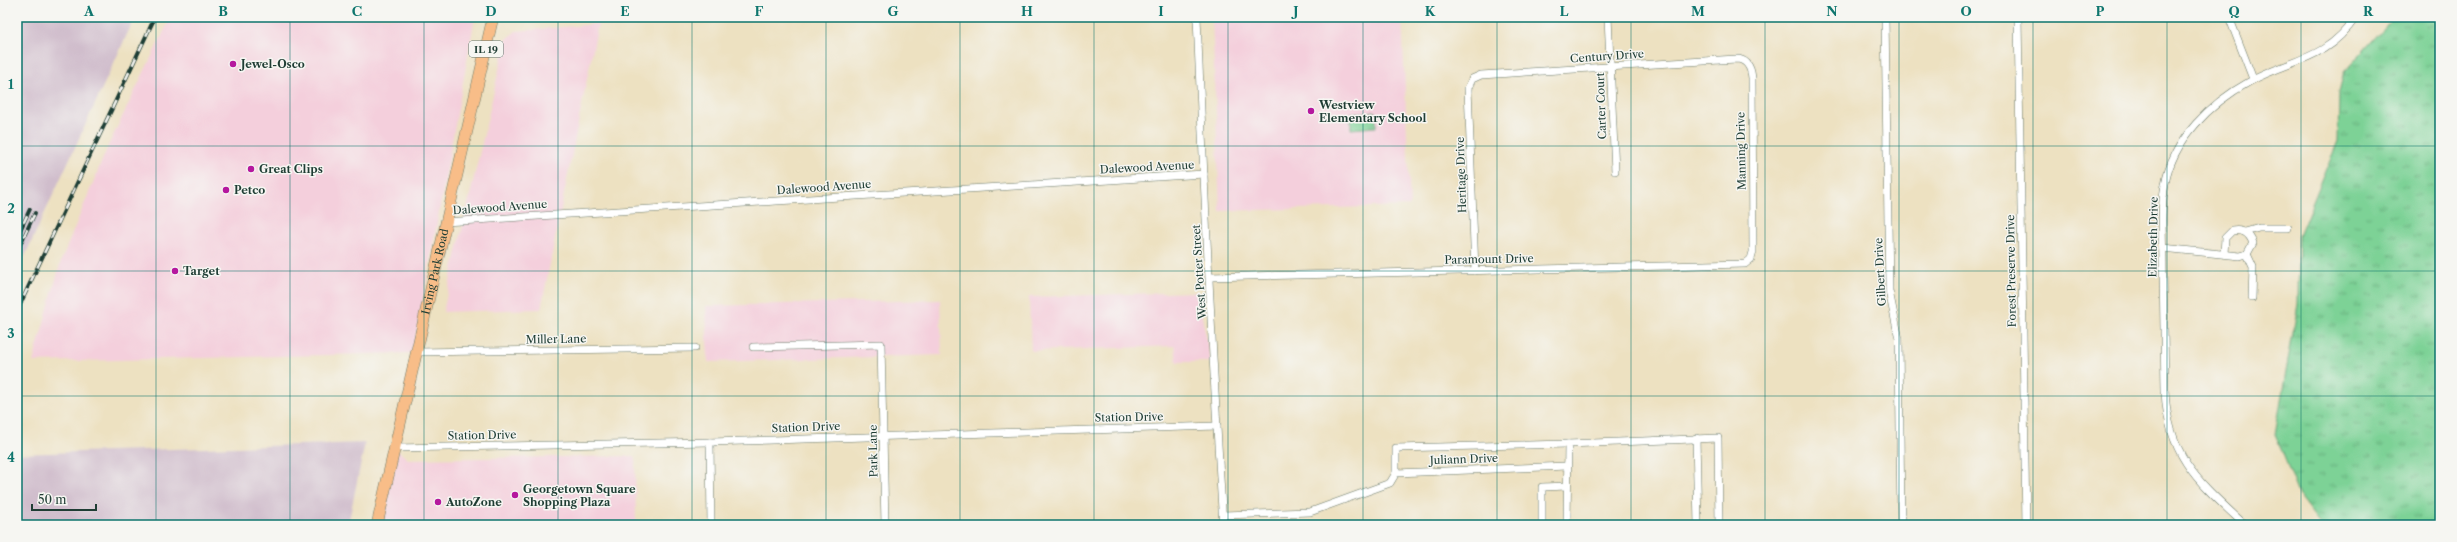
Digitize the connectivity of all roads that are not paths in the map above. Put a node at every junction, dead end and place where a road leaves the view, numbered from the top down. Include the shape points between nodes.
1 (493, 17) edge
2 (1197, 17) edge
3 (1608, 17) edge
4 (1886, 17) edge
5 (2018, 17) edge
6 (2229, 17) edge
7 (2356, 17) edge
8 (1745, 61) joint
9 (1611, 67) junction
10 (1472, 79) joint
11 (2253, 80) junction
12 (1615, 171) dead end
13 (1204, 174) junction
14 (445, 222) junction
15 (2288, 228) dead end
16 (2245, 232) junction
17 (1753, 242) joint
18 (2163, 248) junction
19 (2224, 254) junction
20 (2247, 254) junction
21 (1475, 271) junction
22 (1210, 277) junction
23 (2252, 298) dead end
24 (753, 347) dead end
25 (695, 348) dead end
26 (418, 352) junction
27 (1217, 426) junction
28 (884, 436) junction
29 (1696, 438) junction
30 (710, 442) junction
31 (1568, 444) junction
32 (395, 448) junction
33 (1567, 466) junction
34 (1396, 473) junction
35 (1567, 486) junction
36 (1223, 515) junction
37 (376, 525) edge
38 (711, 525) edge
39 (885, 525) edge
40 (1223, 525) edge
41 (1542, 525) edge
42 (1567, 525) edge
43 (1698, 525) edge
44 (1719, 525) edge
45 (1901, 525) edge
46 (2026, 525) edge
47 (2245, 525) edge

1 - 14 main road, Irving Park Road / IL 19
2 - 13 street, West Potter Street
3 - 9 street, Carter Court
4 - 45 street, Gilbert Drive via 1890,291 1898,339
5 - 46 street, Forest Preserve Drive
6 - 11 street
7 - 11 street, Elizabeth Drive via 2344,33 2329,46 2312,56
8 - 9 street, Century Drive via 1736,59
8 - 17 street, Manning Drive via 1752,78
9 - 10 street, Century Drive via 1481,75
9 - 12 street, Carter Court
10 - 21 street, Heritage Drive via 1468,88
11 - 18 street, Elizabeth Drive via 2225,97 2202,116 2189,132 2166,183 2162,215
13 - 14 street, Dalewood Avenue
13 - 22 street, West Potter Street
14 - 26 main road, Irving Park Road / IL 19
15 - 16 street via 2259,228
16 - 19 street via 2232,231 2225,238
16 - 20 street via 2253,243
17 - 21 street, Paramount Drive via 1751,259 1745,264
18 - 19 street
18 - 47 street, Elizabeth Drive via 2165,405 2171,432 2177,450 2191,473
19 - 20 street
20 - 23 street via 2253,267
21 - 22 street, Paramount Drive
22 - 27 street, West Potter Street
24 - 28 street, Park Lane via 881,344
25 - 26 street, Miller Lane
26 - 32 main road, Irving Park Road / IL 19
27 - 28 street, Station Drive
27 - 36 street, West Potter Street
28 - 30 street, Station Drive
28 - 39 street, Park Lane
29 - 31 street
29 - 43 street
29 - 44 street via 1718,438
30 - 32 street, Station Drive
30 - 38 street
31 - 33 street
31 - 34 street via 1396,448
32 - 37 main road, Irving Park Road / IL 19
33 - 34 street, Juliann Drive
33 - 35 street
34 - 36 street via 1390,483 1310,512
35 - 41 street via 1542,487
35 - 42 street
36 - 40 street, West Potter Street

